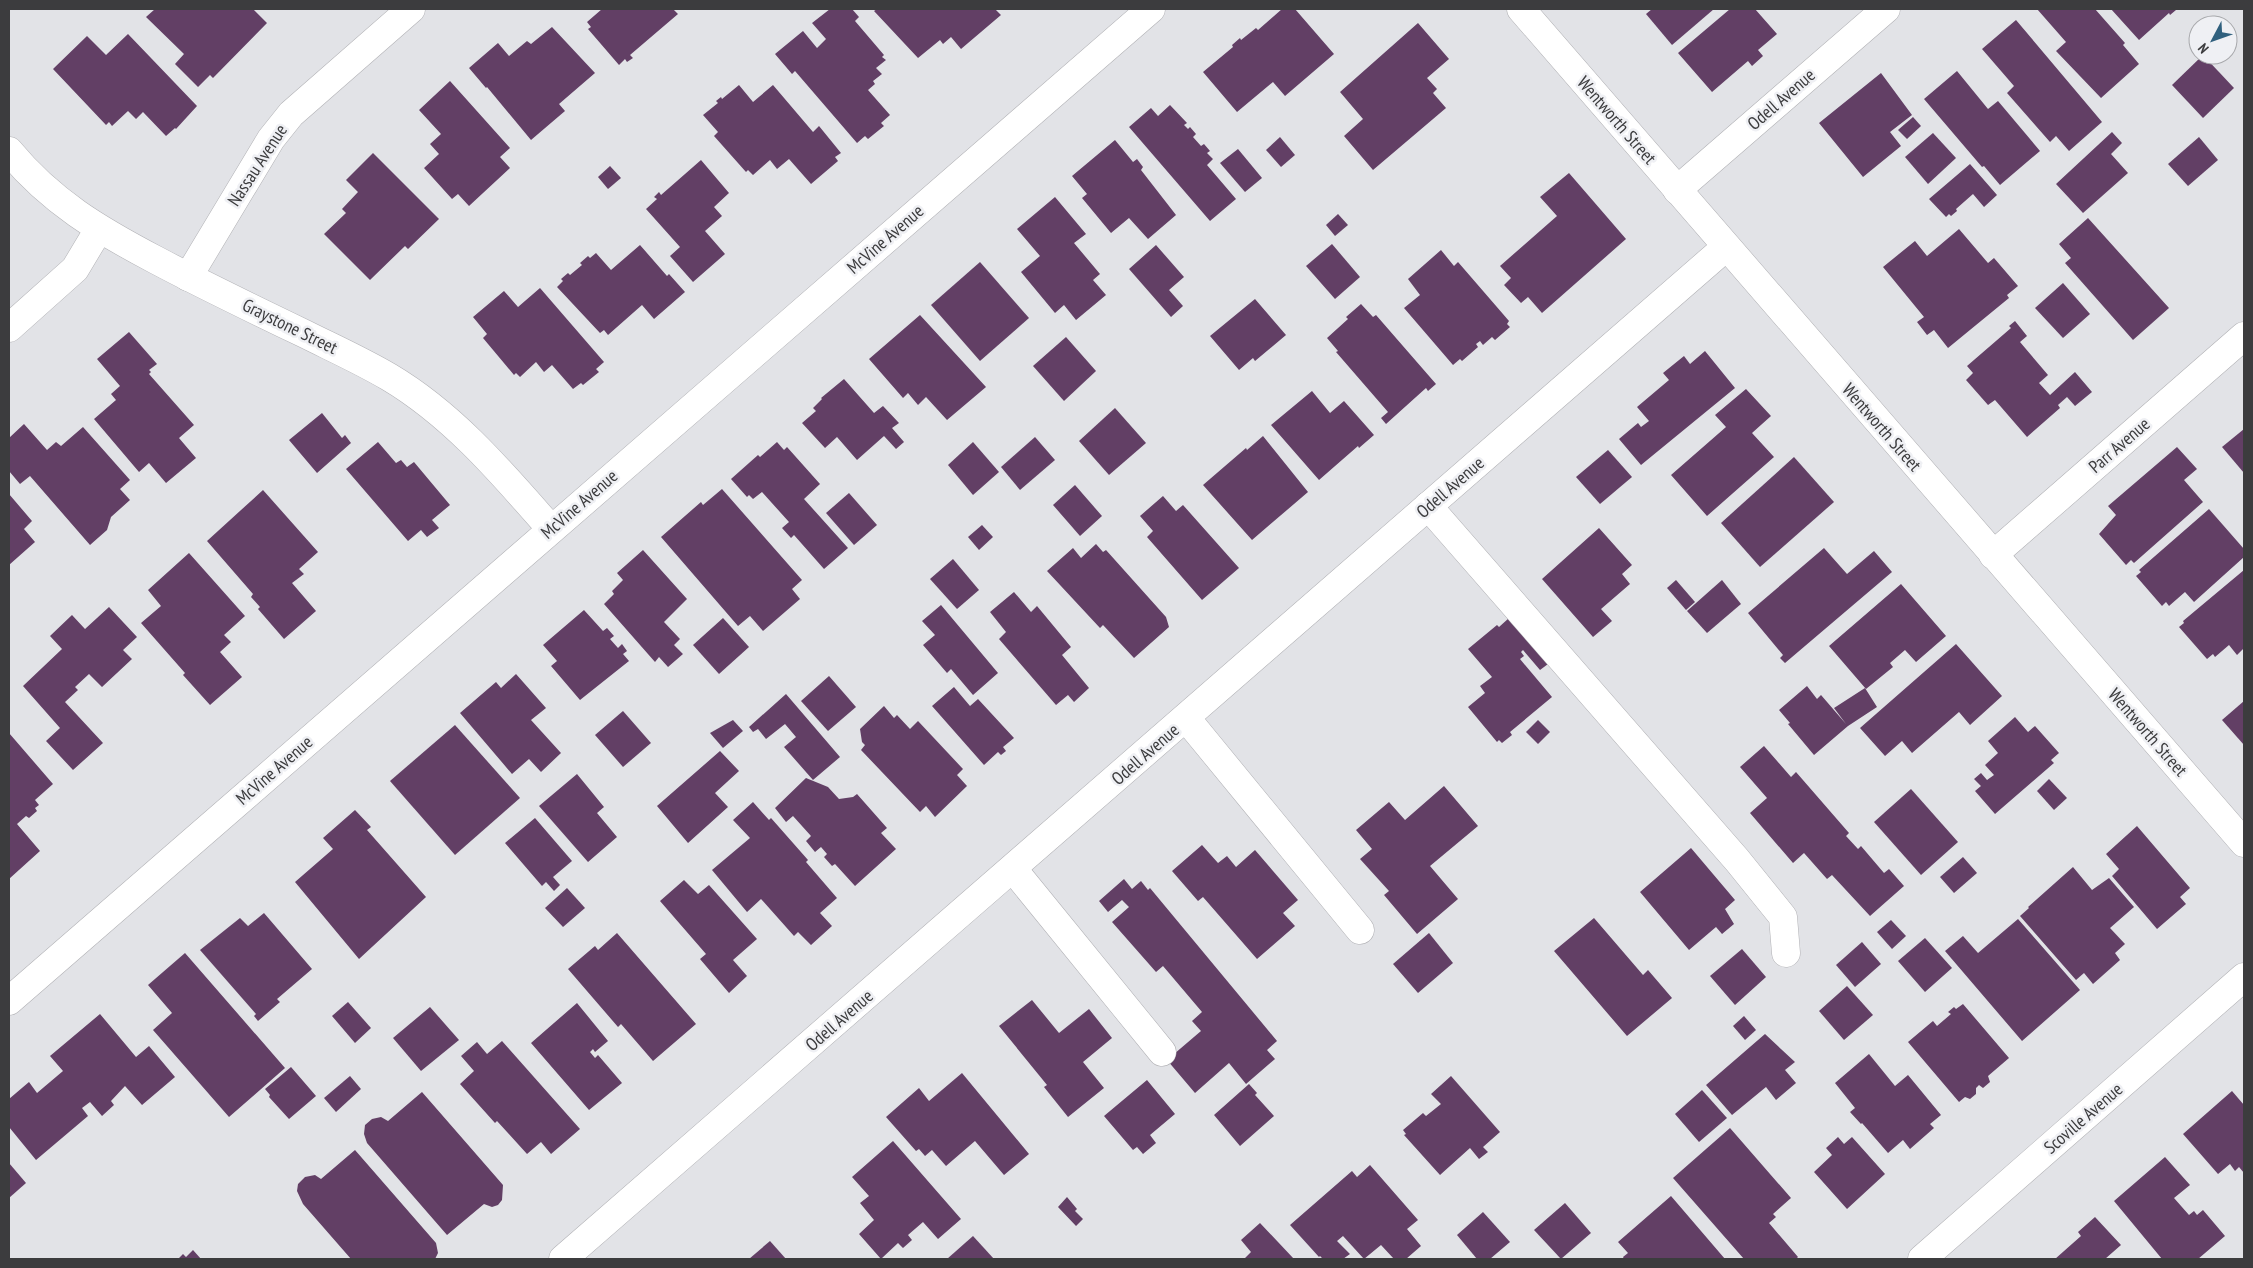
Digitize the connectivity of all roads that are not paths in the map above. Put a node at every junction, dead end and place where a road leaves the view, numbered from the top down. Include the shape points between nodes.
1 (412, 9) edge
2 (1151, 9) edge
3 (1521, 9) edge
4 (1886, 9) edge
5 (9, 151) edge
6 (1677, 190) junction
7 (99, 229) junction
8 (1726, 247) junction
9 (188, 277) junction
10 (9, 328) edge
11 (2244, 336) edge
12 (1428, 506) junction
13 (550, 529) junction
14 (1993, 555) junction
15 (1186, 718) junction
16 (2244, 844) edge
17 (1013, 869) junction
18 (1360, 930) dead end
19 (1786, 953) dead end
20 (2244, 977) edge
21 (9, 1001) edge
22 (1162, 1052) dead end
23 (563, 1259) edge
24 (1922, 1259) edge

1 - 9 street, Nassau Avenue via 291,114 271,139
2 - 13 street, McVine Avenue
3 - 6 street, Wentworth Street
4 - 6 street, Odell Avenue
5 - 7 street, Graystone Street via 41,185
6 - 8 street, Wentworth Street
7 - 9 street, Graystone Street
7 - 10 street via 75,269
8 - 12 street, Odell Avenue
8 - 14 street, Wentworth Street
9 - 13 street, Graystone Street via 355,358 413,393 459,429
11 - 14 street, Parr Avenue
12 - 15 street, Odell Avenue
12 - 19 street via 1783,917
13 - 21 street, McVine Avenue
14 - 16 street, Wentworth Street
15 - 17 street, Odell Avenue
15 - 18 street
17 - 22 street
17 - 23 street, Odell Avenue
20 - 24 street, Scoville Avenue

